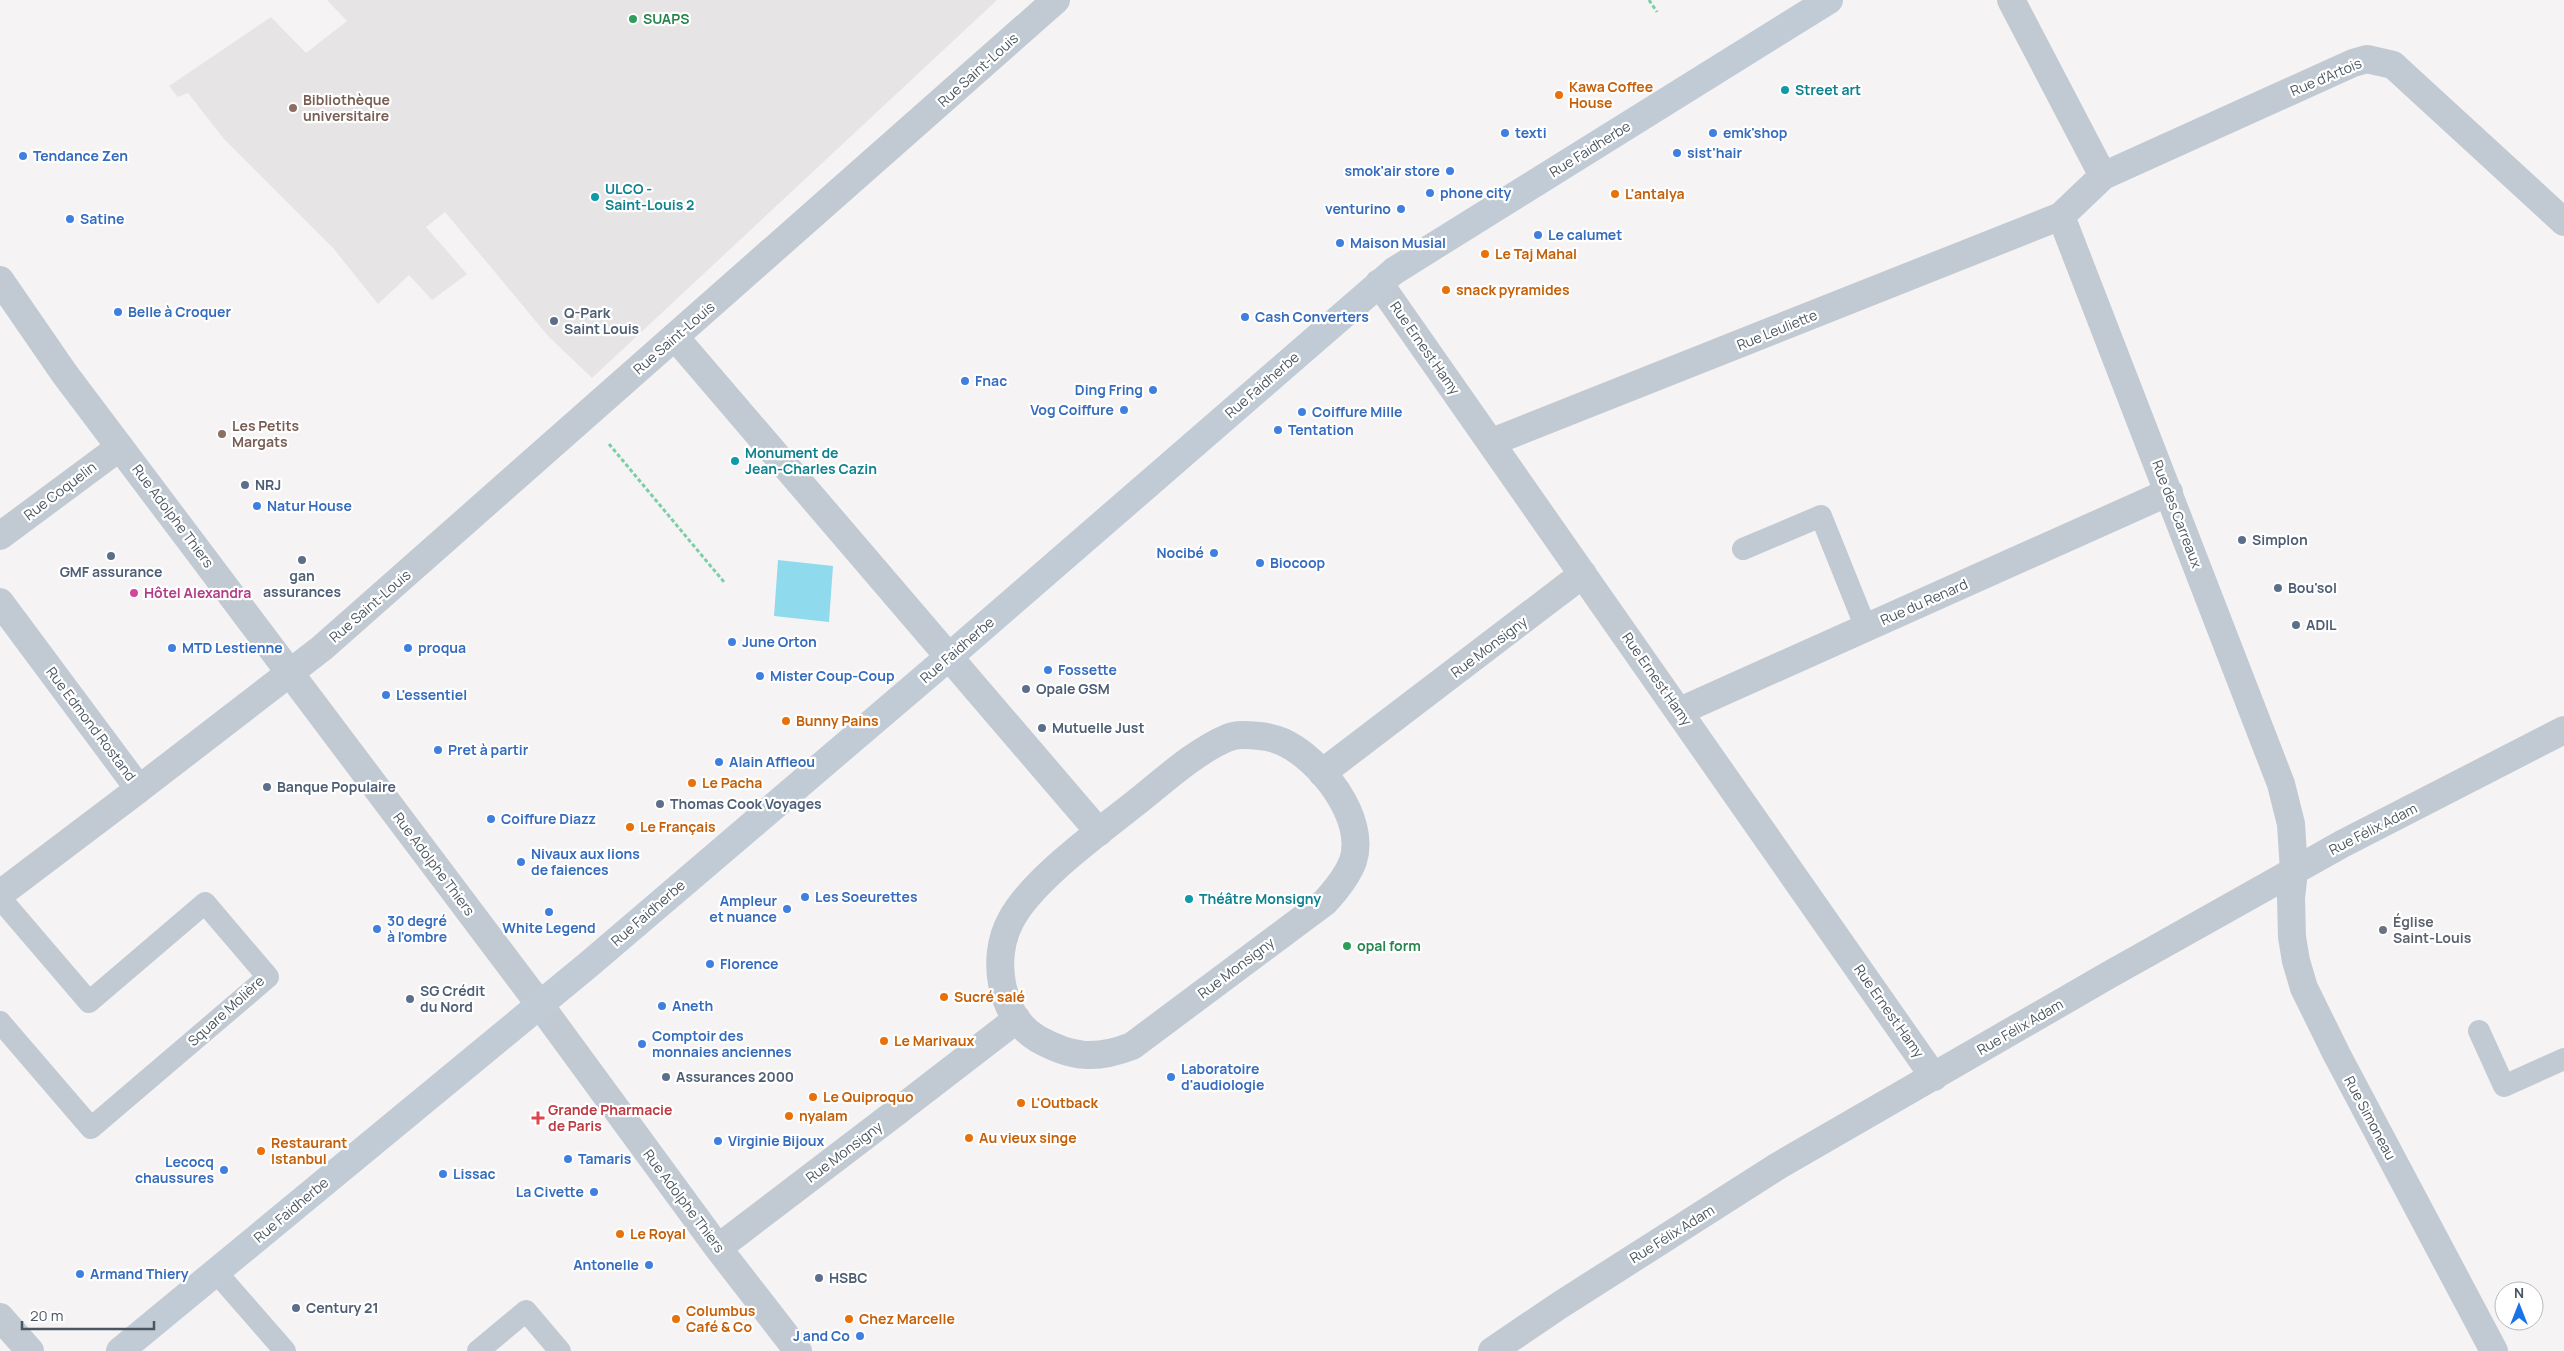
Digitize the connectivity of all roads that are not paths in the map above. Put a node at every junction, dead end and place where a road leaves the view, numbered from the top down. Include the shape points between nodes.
1 (1056, 0) edge
2 (1829, 0) edge
3 (2011, 0) edge
4 (2103, 176) junction
5 (2061, 216) junction
6 (2564, 222) edge
7 (0, 280) edge
8 (1379, 283) junction
9 (675, 338) junction
10 (1492, 442) junction
11 (120, 447) junction
12 (2168, 492) junction
13 (0, 536) edge
14 (1743, 549) dead end
15 (1583, 574) junction
16 (0, 602) edge
17 (1866, 628) junction
18 (950, 656) junction
19 (290, 673) junction
20 (1680, 711) junction
21 (2564, 730) edge
22 (1322, 774) junction
23 (139, 789) junction
24 (1099, 832) junction
25 (2294, 871) junction
26 (0, 894) edge
27 (0, 898) edge
28 (540, 1005) junction
29 (1017, 1019) junction
30 (0, 1022) edge
31 (2479, 1031) dead end
32 (2564, 1059) edge
33 (1934, 1077) junction
34 (718, 1248) junction
35 (216, 1272) junction
36 (0, 1317) edge
37 (30, 1351) edge
38 (120, 1351) edge
39 (285, 1351) edge
40 (478, 1351) edge
41 (560, 1351) edge
42 (798, 1351) edge
43 (1492, 1351) edge
44 (2494, 1351) edge

1 - 9 street, Rue Saint-Louis
2 - 8 main road, Rue Faidherbe via 1410,260
3 - 4 street
4 - 5 street
4 - 6 street, Rue d'Artois via 2367,59 2393,65
5 - 10 street, Rue Leuliette
5 - 12 street, Rue des Carreaux
7 - 11 street, Rue Adolphe Thiers
8 - 10 street, Rue Ernest Hamy
8 - 18 main road, Rue Faidherbe
9 - 18 street
9 - 19 street, Rue Saint-Louis
10 - 15 street, Rue Ernest Hamy
11 - 13 street, Rue Coquelin
11 - 19 street, Rue Adolphe Thiers
12 - 17 street, Rue du Renard
12 - 25 street, Rue des Carreaux via 2281,784 2291,824
14 - 17 lane via 1821,516
15 - 20 street, Rue Ernest Hamy
15 - 22 street, Rue Monsigny
16 - 23 street, Rue Edmond Rostand
17 - 20 street, Rue du Renard
18 - 24 street
18 - 28 main road, Rue Faidherbe
19 - 23 street, Rue Edmond Rostand
19 - 28 street, Rue Adolphe Thiers
20 - 33 street, Rue Ernest Hamy
21 - 25 street, Rue Félix Adam
22 - 24 street, Rue Monsigny via 1301,754 1271,737 1257,734 1229,737 1167,778
22 - 29 street, Rue Monsigny via 1339,793 1347,809 1355,842 1347,873 1325,902 1132,1046 1110,1055 1082,1056 1055,1049 1035,1037
23 - 26 street
24 - 29 street, Rue Monsigny via 1035,888 1010,922 1003,942 1001,981 1006,1000
25 - 33 street, Rue Félix Adam
25 - 44 street, Rue Simoneau via 2292,937 2304,988
27 - 30 lane, Square Molière via 89,1002 205,903 268,977 91,1128
28 - 34 street, Rue Adolphe Thiers
28 - 35 main road, Rue Faidherbe
29 - 34 street, Rue Monsigny
31 - 32 lane via 2504,1086
33 - 43 street, Rue Félix Adam via 1778,1166
34 - 42 street, Rue Adolphe Thiers
35 - 38 main road, Rue Faidherbe
35 - 39 lane
36 - 37 street
40 - 41 lane via 526,1311

